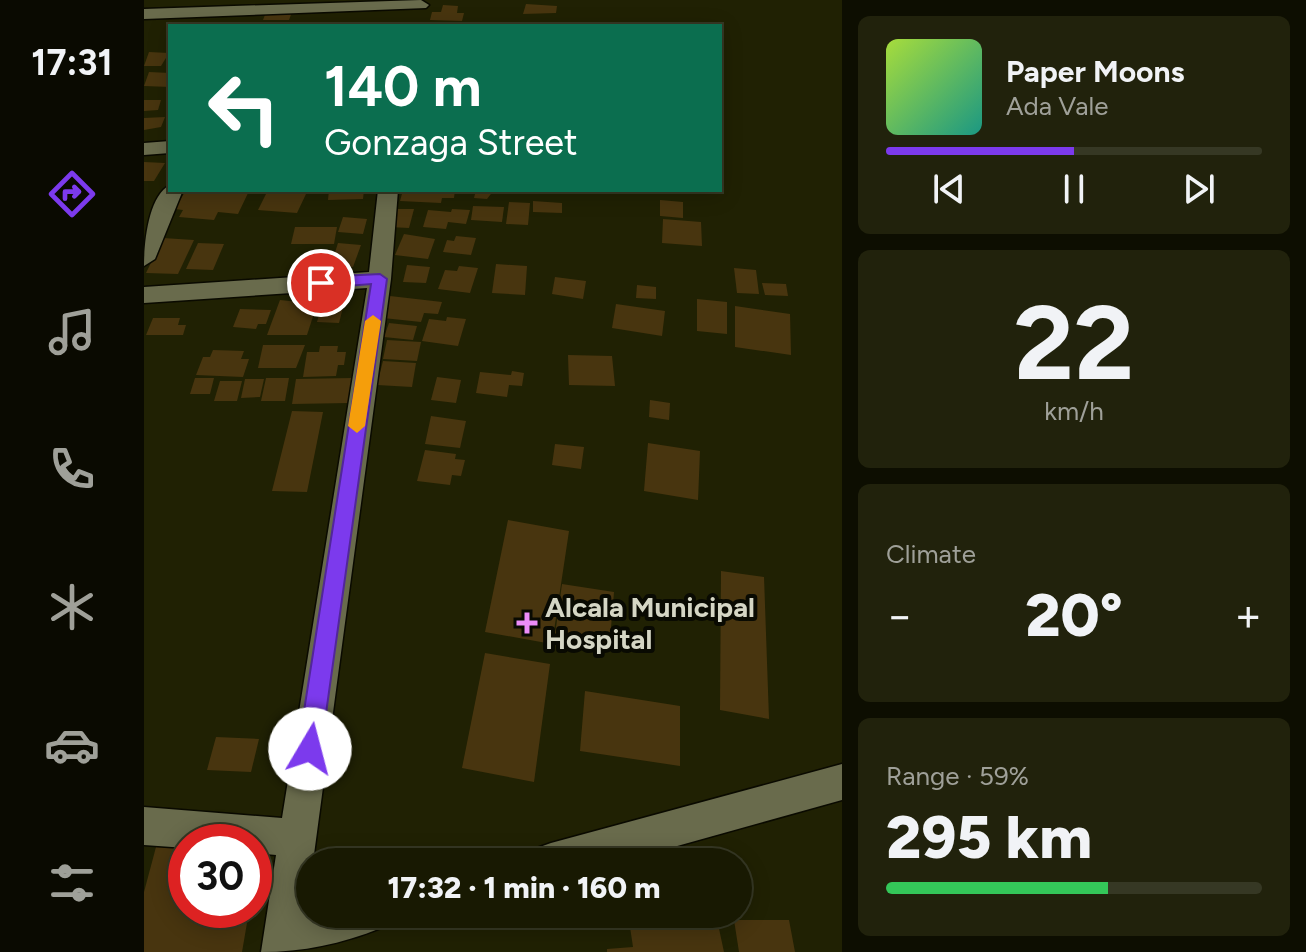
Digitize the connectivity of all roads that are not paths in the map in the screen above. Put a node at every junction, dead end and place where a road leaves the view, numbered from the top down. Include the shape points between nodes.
1 (421, 2) edge
2 (245, 12) edge
3 (144, 14) edge
4 (416, 24) edge
5 (168, 147) edge
6 (144, 149) edge
7 (172, 192) edge
8 (388, 192) edge
9 (144, 259) edge
10 (380, 279) junction
11 (144, 295) edge
12 (842, 782) edge
13 (144, 826) edge
14 (297, 838) junction
15 (602, 848) edge
16 (329, 928) edge
17 (282, 945) edge

1 - 2 street
1 - 4 street
2 - 3 street
5 - 6 street
7 - 9 street
8 - 10 street
10 - 11 street
10 - 14 street
12 - 15 street
13 - 14 street
14 - 17 street
16 - 17 street

